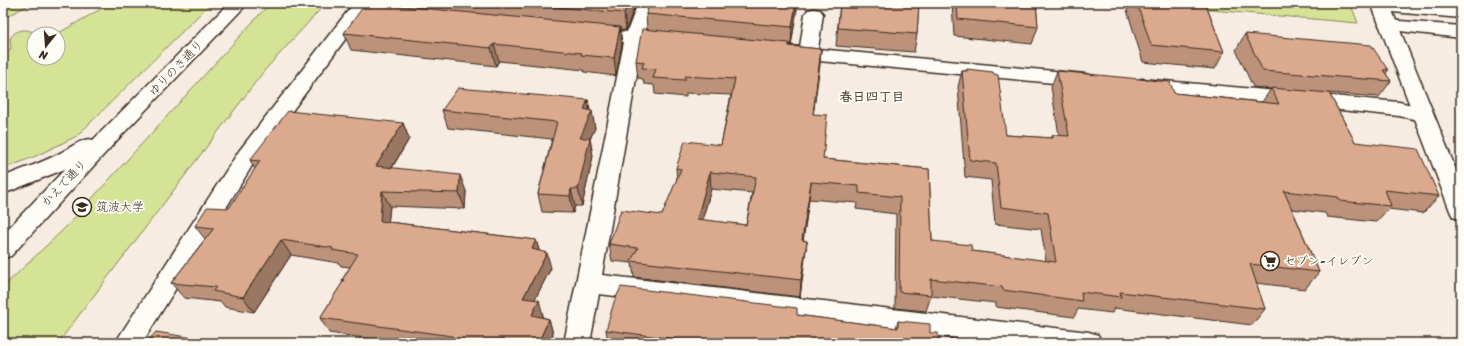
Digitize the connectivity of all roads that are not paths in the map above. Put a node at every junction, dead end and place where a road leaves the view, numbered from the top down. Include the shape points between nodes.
1 (239, 3) edge
2 (647, 3) edge
3 (1380, 4) edge
4 (366, 10) edge
5 (1461, 13) edge
6 (814, 14) dead end
7 (1388, 25) junction
8 (571, 32) edge
9 (1461, 32) edge
10 (634, 38) junction
11 (689, 43) edge
12 (777, 51) edge
13 (808, 54) junction
14 (1104, 82) edge
15 (1128, 84) edge
16 (1423, 114) junction
17 (113, 132) junction
18 (3, 186) edge
19 (1461, 211) edge
20 (7, 242) edge
21 (588, 283) junction
22 (128, 343) edge
23 (577, 343) edge
24 (1089, 343) edge

1 - 17 street, ゆりのき通り
2 - 10 street
3 - 5 street
3 - 7 street
4 - 22 street via 247,156
6 - 13 street
7 - 9 street
7 - 16 street
8 - 10 street
10 - 11 street
10 - 21 street
12 - 13 street
13 - 14 street
15 - 16 street via 1399,109
16 - 19 street
17 - 18 street via 68,159
17 - 20 street, かえで通り
21 - 23 street
21 - 24 street

